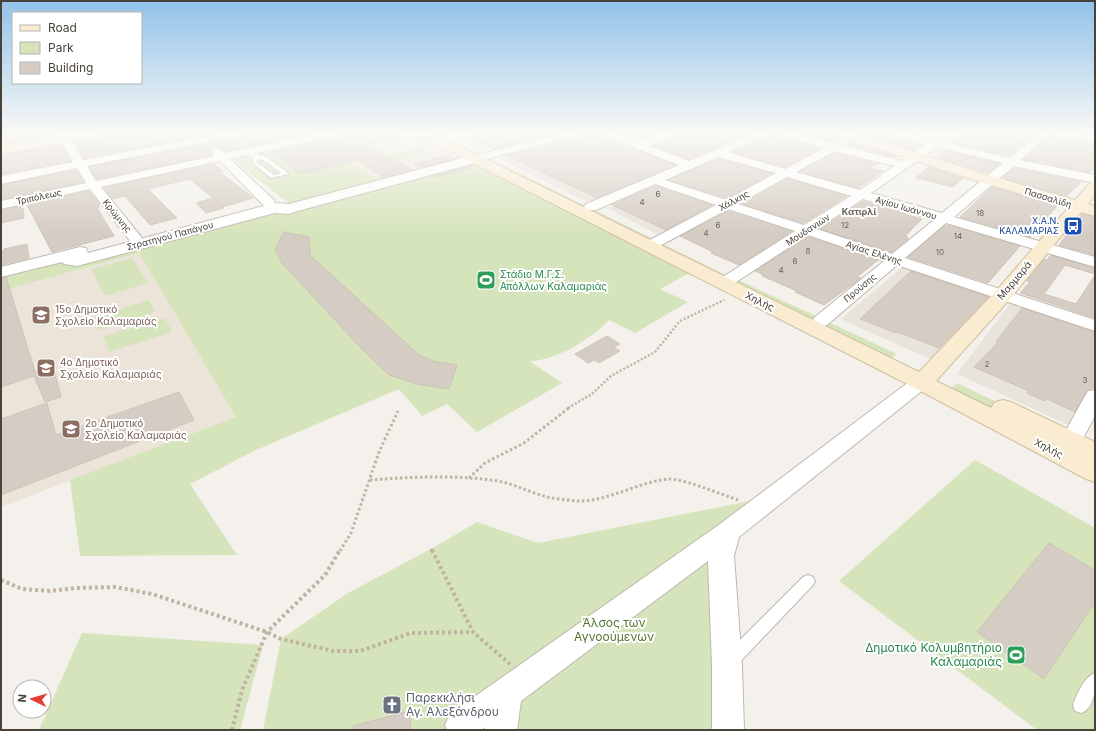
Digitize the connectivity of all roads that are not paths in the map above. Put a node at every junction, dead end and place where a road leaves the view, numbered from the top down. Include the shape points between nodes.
1 (69, 167) edge
2 (81, 167) edge
3 (179, 167) edge
4 (232, 167) edge
5 (260, 167) edge
6 (277, 167) edge
7 (442, 167) edge
8 (499, 167) edge
9 (502, 167) edge
10 (684, 167) edge
11 (766, 167) edge
12 (797, 167) edge
13 (900, 167) edge
14 (949, 167) edge
15 (1006, 167) edge
16 (1037, 167) edge
17 (786, 173) junction
18 (1095, 179) edge
19 (1, 180) edge
20 (654, 180) junction
21 (990, 180) junction
22 (93, 185) junction
23 (1095, 186) edge
24 (861, 195) junction
25 (1, 204) edge
26 (727, 204) junction
27 (272, 206) junction
28 (591, 207) junction
29 (1086, 209) edge
30 (943, 219) junction
31 (807, 231) junction
32 (135, 238) junction
33 (654, 244) junction
34 (1043, 247) junction
35 (67, 255) junction
36 (894, 260) junction
37 (1095, 262) edge
38 (1, 272) edge
39 (732, 284) junction
40 (1003, 295) junction
41 (821, 321) junction
42 (1095, 326) edge
43 (927, 377) junction
44 (1095, 396) edge
45 (1071, 441) junction
46 (1095, 452) edge
47 (1095, 472) edge
48 (729, 531) junction
49 (808, 581) dead end
50 (727, 665) junction
51 (1095, 681) edge
52 (517, 686) junction
53 (1081, 705) dead end
54 (461, 725) dead end
55 (501, 730) edge
56 (728, 730) edge

1 - 19 street
2 - 22 street, Κρώμνης
3 - 22 street, Τριπόλεως
4 - 27 street
5 - 6 lane via 273,177 286,174
7 - 27 street, Στρατηγού Παπάγου via 289,209
8 - 33 main road, Χηλής
9 - 28 main road, Χηλής
10 - 20 street
11 - 17 street, Αγίου Ιωάννου
12 - 17 street, Χάλκης
13 - 24 street, Μουδανιών
14 - 21 main road, Πασσαλίδη
15 - 21 street, Προύσης
16 - 18 street
17 - 24 street, Αγίου Ιωάννου
17 - 26 street, Χάλκης
20 - 26 street, Αγίας Ελένης
20 - 28 street
21 - 29 main road, Πασσαλίδη
21 - 30 street, Προύσης
22 - 25 street, Τριπόλεως
22 - 32 street, Κρώμνης
23 - 29 main road, Μαρμαρά
24 - 30 street, Αγίου Ιωάννου
24 - 31 street, Μουδανιών
26 - 31 street, Αγίας Ελένης
26 - 33 street, Χάλκης
27 - 32 street, Στρατηγού Παπάγου
27 - 35 street, Στρατηγού Παπάγου via 77,261 70,260
28 - 33 main road, Χηλής
29 - 34 main road, Μαρμαρά
30 - 34 street, Αγίου Ιωάννου
30 - 36 street, Προύσης
31 - 36 street, Αγίας Ελένης
31 - 39 street, Μουδανιών
32 - 35 street, Στρατηγού Παπάγου
33 - 39 main road, Χηλής
34 - 37 street, Αγίου Ιωάννου
34 - 40 main road, Μαρμαρά
35 - 38 street, Στρατηγού Παπάγου
36 - 40 street, Αγίας Ελένης
36 - 41 street, Προύσης
39 - 41 main road, Χηλής
39 - 43 main road, Χηλής
40 - 42 street, Αγίας Ελένης
40 - 43 main road, Μαρμαρά
41 - 43 main road, Χηλής
43 - 45 main road, Χηλής
43 - 47 main road, Χηλής
43 - 48 street
44 - 45 street
45 - 46 main road, Χηλής
48 - 50 street via 721,556
48 - 52 street
49 - 50 lane
50 - 56 street
51 - 53 lane
52 - 54 street
52 - 55 street

